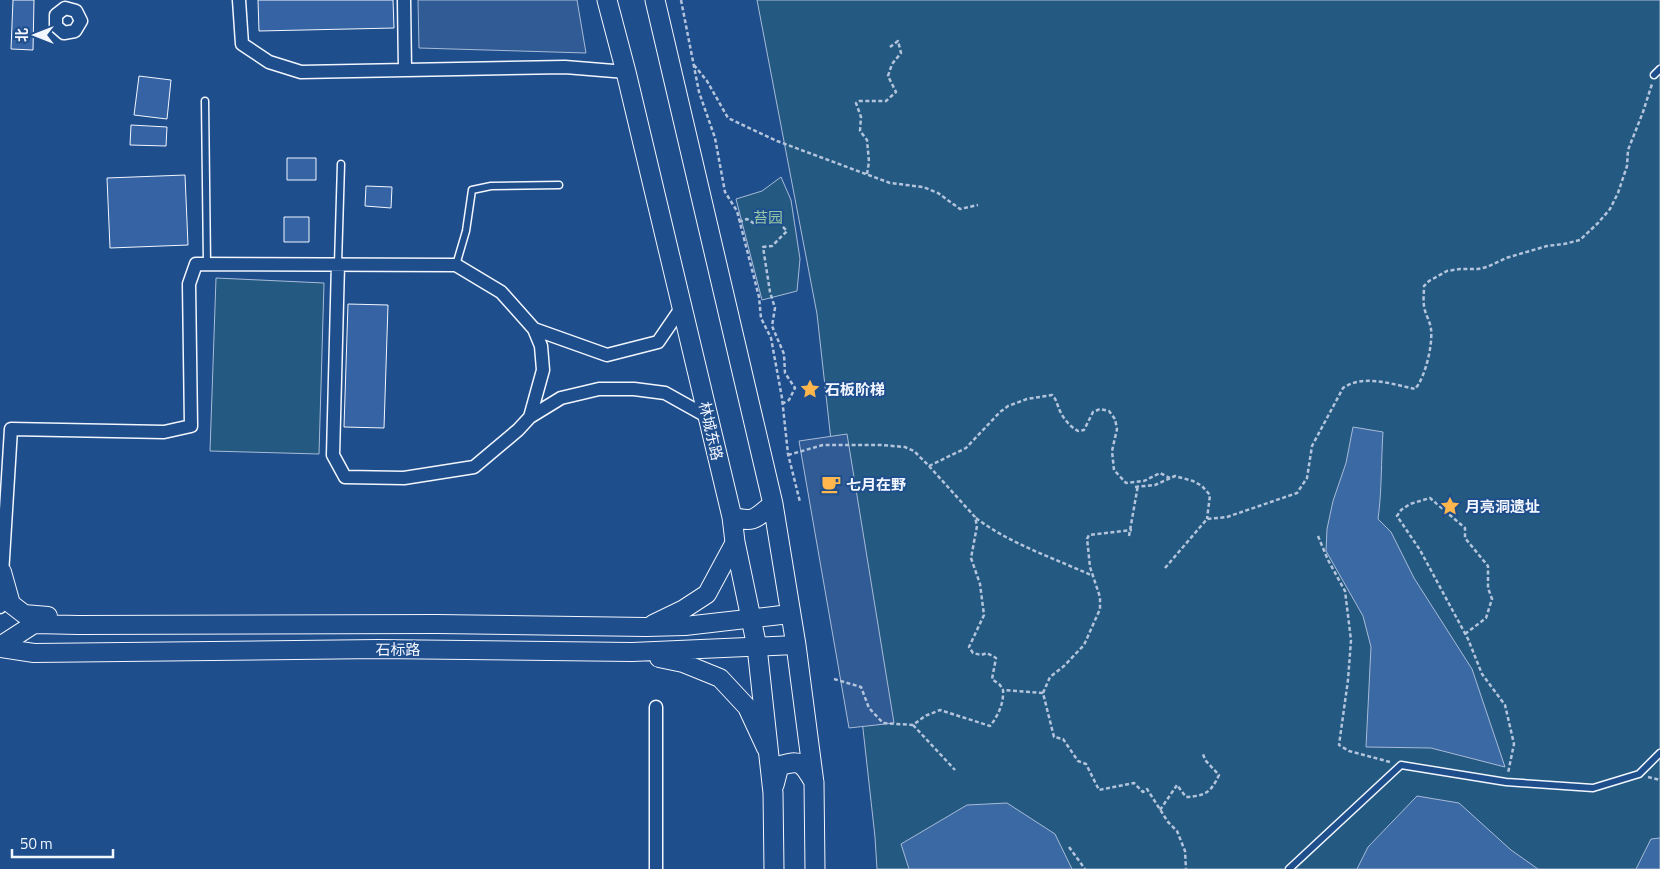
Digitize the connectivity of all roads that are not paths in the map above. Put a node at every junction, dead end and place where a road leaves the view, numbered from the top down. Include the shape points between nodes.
1 (239, 0) edge
2 (404, 0) edge
3 (607, 0) edge
4 (655, 0) edge
5 (1660, 69) edge
6 (406, 70) junction
7 (626, 72) junction
8 (1654, 75) road end
9 (206, 101) dead end
10 (341, 164) dead end
11 (560, 185) dead end
12 (208, 264) junction
13 (338, 264) junction
14 (456, 265) junction
15 (682, 307) junction
16 (534, 329) junction
17 (530, 417) junction
18 (708, 417) junction
19 (773, 504) junction
20 (732, 517) junction
21 (735, 542) junction
22 (2, 572) junction
23 (0, 607) edge
24 (790, 614) junction
25 (751, 619) junction
26 (34, 624) junction
27 (78, 625) junction
28 (684, 626) junction
29 (646, 627) junction
30 (796, 645) junction
31 (0, 647) edge
32 (757, 647) junction
33 (686, 650) junction
34 (632, 652) junction
35 (34, 653) junction
36 (656, 707) dead end
37 (1660, 753) edge
38 (769, 754) junction
39 (814, 784) junction
40 (772, 793) junction
41 (656, 869) edge
42 (774, 869) edge
43 (815, 869) edge
44 (1289, 869) edge

1 - 6 street via 242,44 269,62 301,72
2 - 6 street
3 - 7 main road, 林城东路
4 - 19 main road
5 - 8 lane
6 - 7 street via 565,67
7 - 15 main road, 林城东路
9 - 12 lane
10 - 13 lane
11 - 14 lane via 491,186 472,190 466,231
12 - 13 street
12 - 22 street via 196,264 189,284 191,426 164,432 11,429
13 - 14 street
13 - 17 street via 333,455 345,477 404,478 474,466
14 - 16 street via 501,292
15 - 16 street via 658,342 607,355
15 - 18 main road, 林城东路
16 - 17 street via 541,346 543,370
17 - 18 street via 561,398 599,389 665,392
18 - 20 main road, 林城东路
19 - 20 main road via 755,519 746,521
19 - 24 main road
20 - 21 main road, 林城东路
21 - 25 main road, 林城东路
21 - 29 main road via 707,594
22 - 23 street
22 - 27 main road via 11,604 24,614 67,617
24 - 25 main road, 石标路
24 - 30 main road
25 - 28 main road, 石标路
25 - 32 main road, 林城东路
26 - 27 main road, 石标路
26 - 31 main road, 石标路
26 - 35 main road
27 - 29 main road, 石标路
28 - 29 main road, 石标路
28 - 33 main road
30 - 32 main road, 石标路
30 - 39 main road
31 - 35 main road, 石标路
32 - 33 main road, 石标路
32 - 38 main road, 林城东路
33 - 34 main road, 石标路
34 - 35 main road, 石标路 via 378,649
34 - 38 main road via 683,663 720,678 747,707
36 - 41 street
37 - 44 lane via 1639,774 1593,788 1506,782 1401,765
38 - 40 main road, 林城东路
39 - 40 main road via 805,767 793,762 779,766
39 - 43 main road
40 - 42 main road, 林城东路

